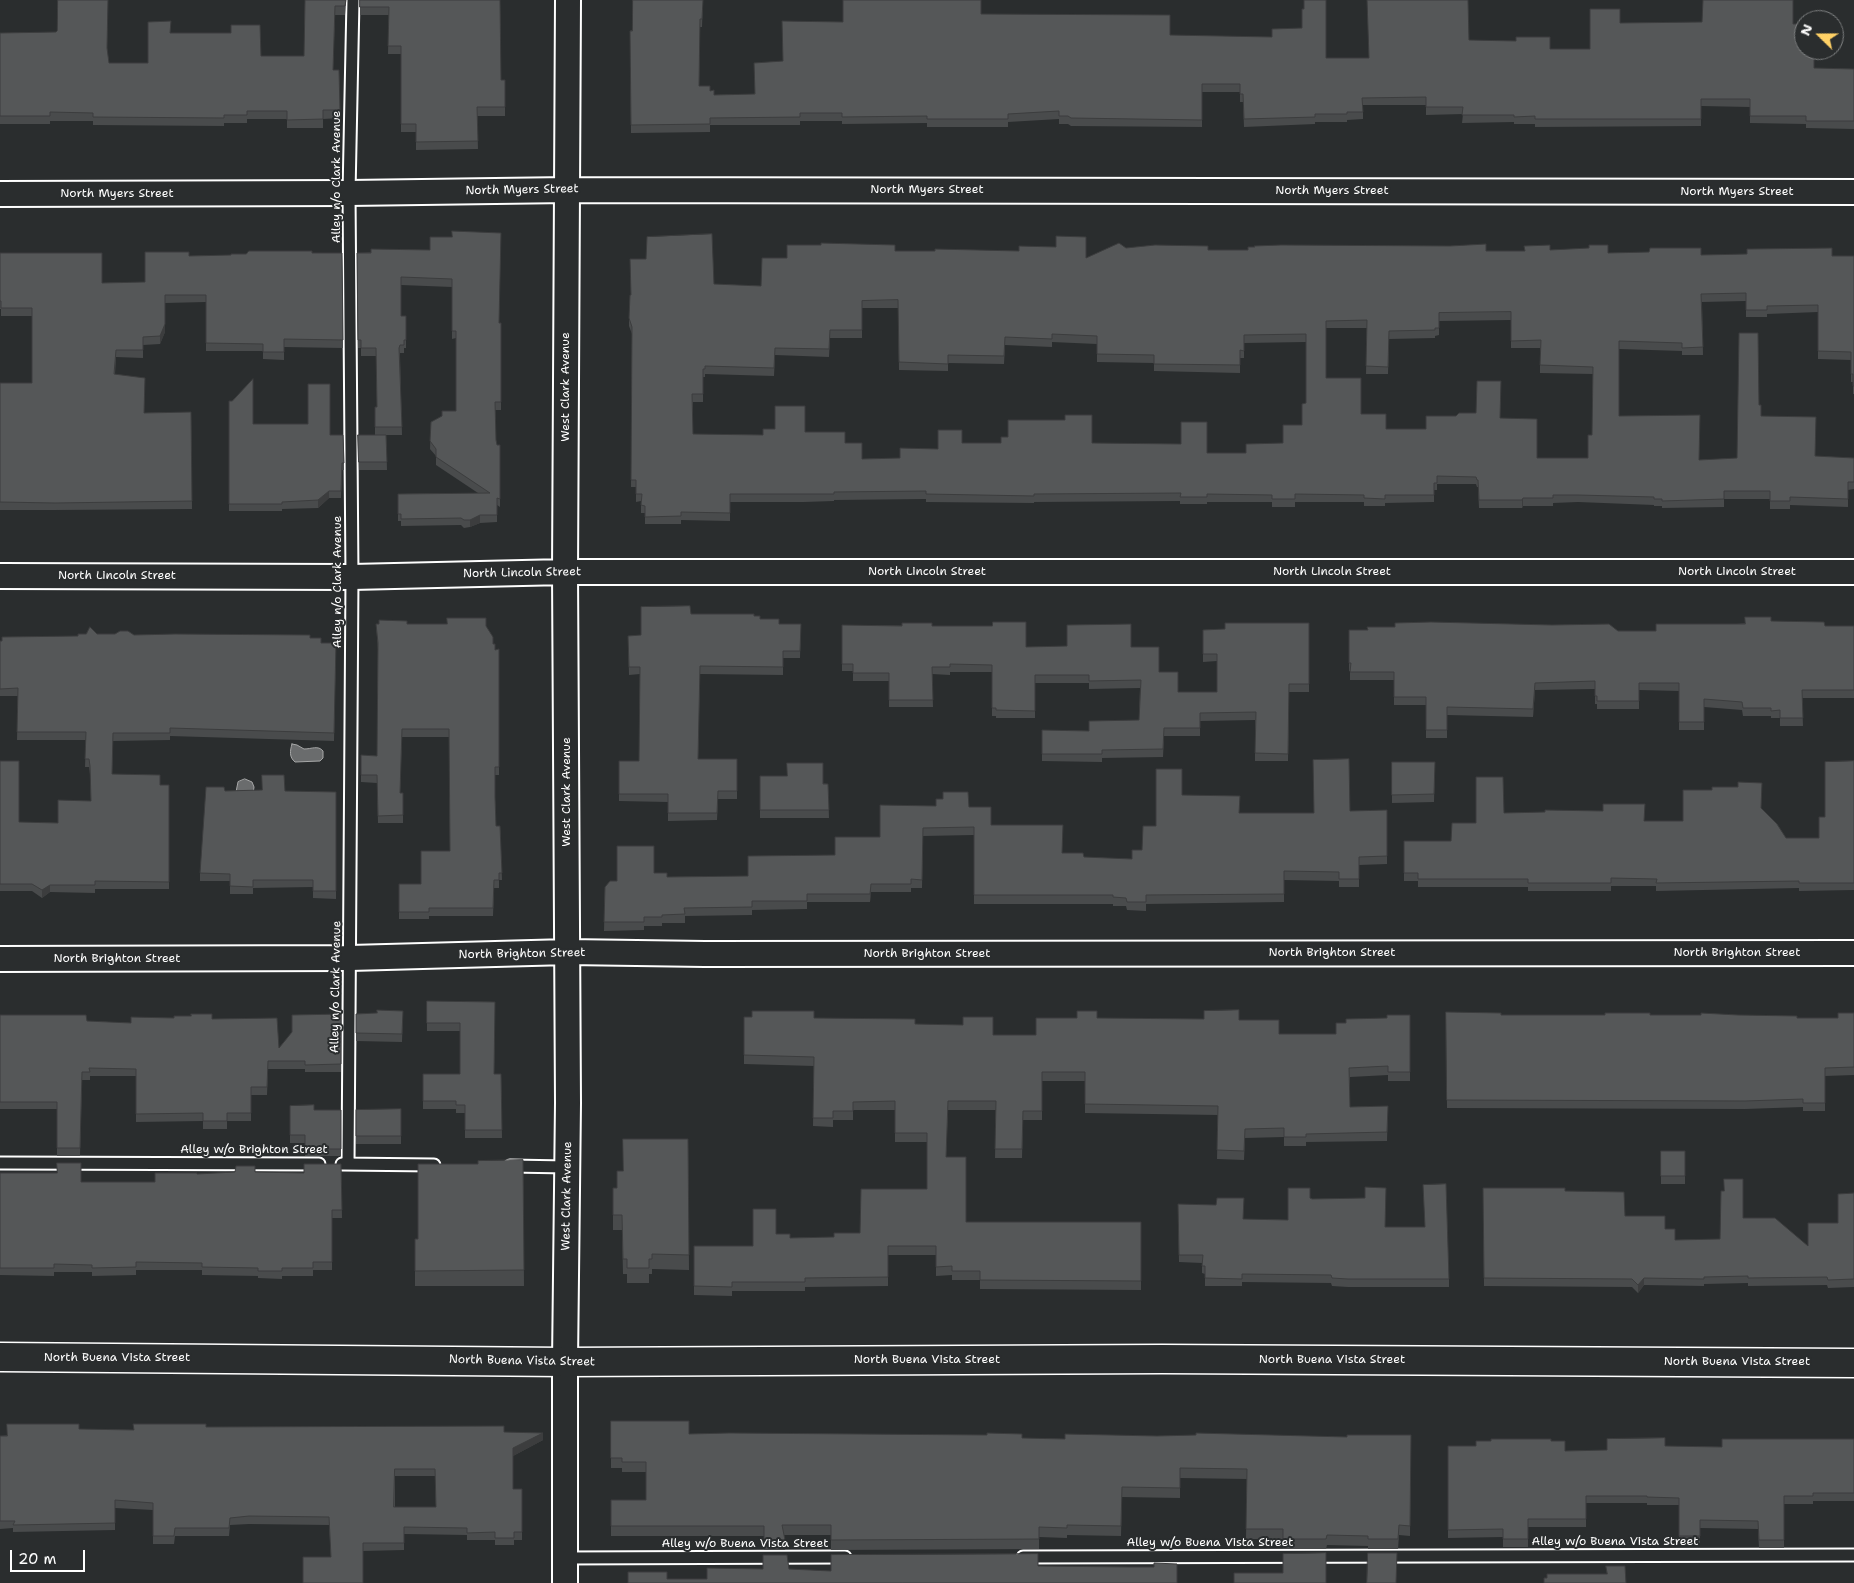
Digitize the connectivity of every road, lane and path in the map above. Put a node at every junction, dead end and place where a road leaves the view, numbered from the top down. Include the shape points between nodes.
1 (353, 0) edge
2 (568, 0) edge
3 (568, 190) junction
4 (1854, 192) edge
5 (349, 193) junction
6 (0, 194) edge
7 (565, 572) junction
8 (1854, 572) edge
9 (0, 576) edge
10 (352, 576) junction
11 (568, 952) junction
12 (1854, 953) edge
13 (350, 958) junction
14 (0, 959) edge
15 (0, 1163) edge
16 (348, 1164) junction
17 (446, 1166) edge
18 (494, 1166) edge
19 (568, 1167) junction
20 (0, 1357) edge
21 (565, 1362) junction
22 (1854, 1363) edge
23 (1854, 1555) edge
24 (855, 1557) edge
25 (1015, 1557) edge
26 (565, 1558) junction
27 (565, 1583) edge

1 - 5 lane, Alley n/o Clark Avenue
2 - 3 street, West Clark Avenue
3 - 4 street, North Myers Street
3 - 5 street, North Myers Street
3 - 7 street, West Clark Avenue
5 - 6 street, North Myers Street
5 - 10 lane, Alley n/o Clark Avenue
7 - 8 street, North Lincoln Street
7 - 10 street, North Lincoln Street
7 - 11 street, West Clark Avenue
9 - 10 street, North Lincoln Street
10 - 13 lane, Alley n/o Clark Avenue
11 - 12 street, North Brighton Street
11 - 13 street, North Brighton Street
11 - 19 street, West Clark Avenue
13 - 14 street, North Brighton Street
13 - 16 lane, Alley n/o Clark Avenue
15 - 16 lane, Alley w/o Brighton Street
16 - 17 lane, Alley w/o Brighton Street
18 - 19 lane
19 - 21 street, West Clark Avenue
20 - 21 main road, North Buena Vista Street
21 - 22 main road, North Buena Vista Street via 1162,1359
21 - 26 street, West Clark Avenue
23 - 25 lane, Alley w/o Buena Vista Street
24 - 26 lane, Alley w/o Buena Vista Street
26 - 27 street, West Clark Avenue

